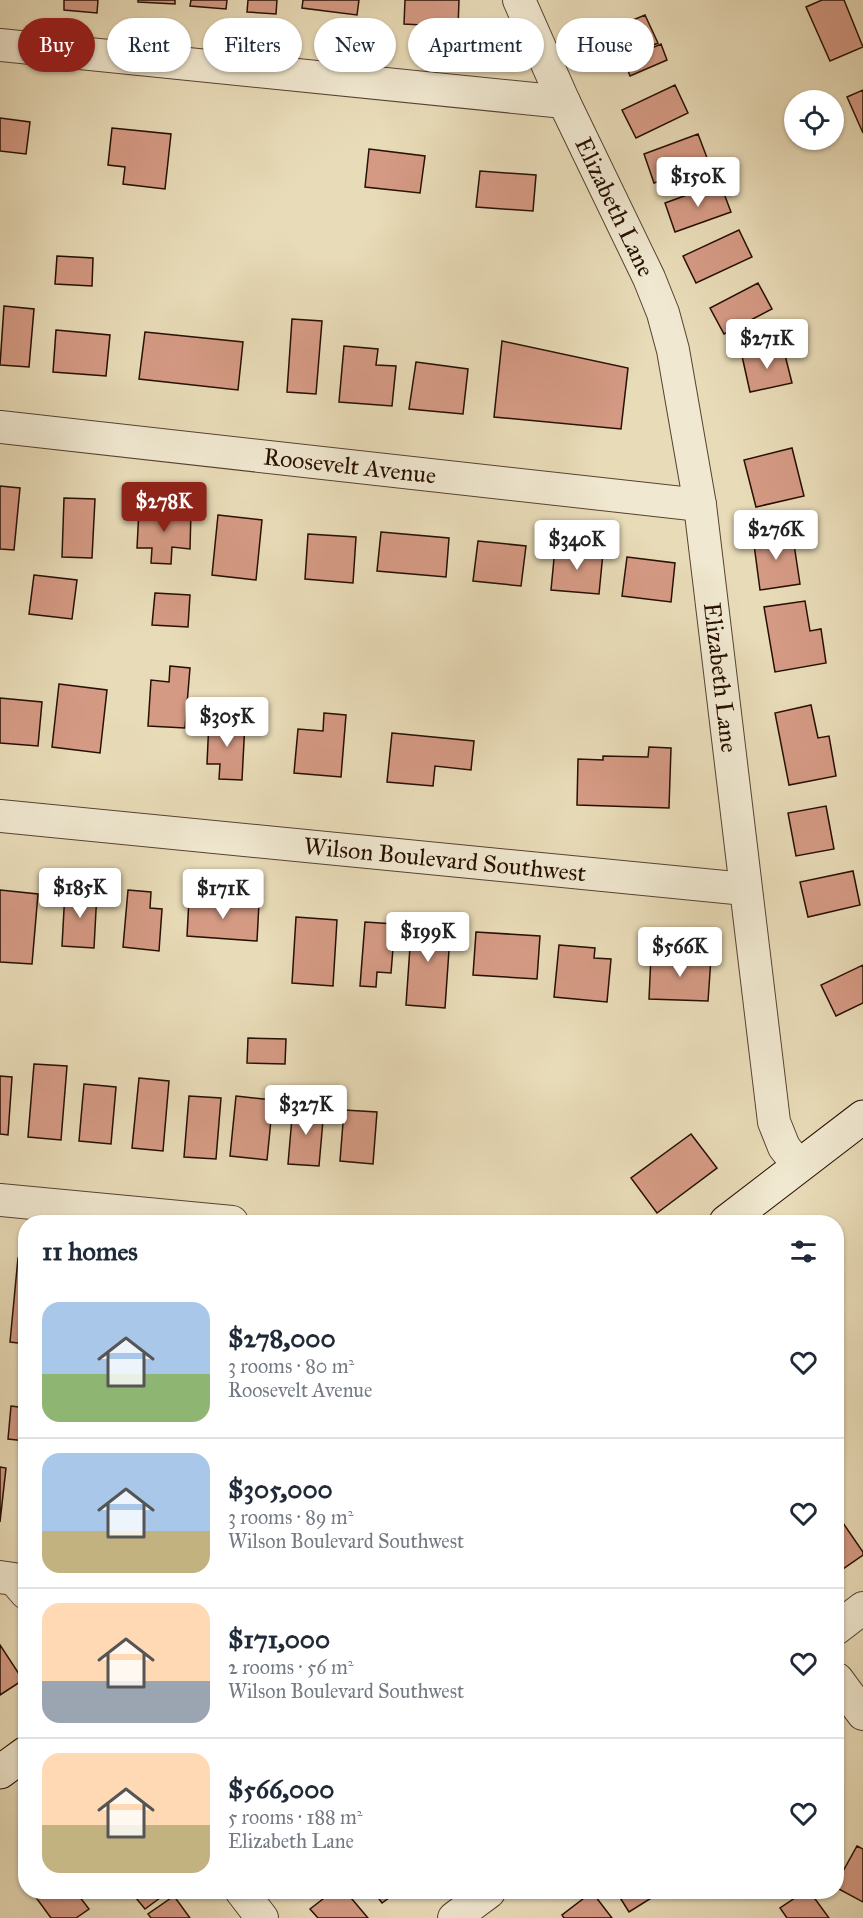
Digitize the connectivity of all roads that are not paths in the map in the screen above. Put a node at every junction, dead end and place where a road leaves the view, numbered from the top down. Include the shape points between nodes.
1 (519, 0) edge
2 (0, 45) edge
3 (564, 102) junction
4 (0, 428) edge
5 (700, 505) junction
6 (0, 816) edge
7 (745, 889) junction
8 (863, 1117) edge
9 (799, 1166) junction
10 (0, 1200) edge
11 (158, 1215) edge
12 (735, 1215) edge
13 (0, 1577) edge
14 (18, 1584) edge
15 (863, 1608) edge
16 (844, 1623) edge
17 (844, 1688) edge
18 (863, 1714) edge
19 (18, 1759) edge
20 (0, 1772) edge
21 (247, 1899) edge
22 (480, 1899) edge
23 (262, 1918) edge
24 (454, 1918) edge

1 - 3 street, Elizabeth Lane
2 - 3 street
3 - 5 street, Elizabeth Lane via 663,313
4 - 5 street, Roosevelt Avenue
5 - 7 street, Elizabeth Lane
6 - 7 street, Wilson Boulevard Southwest
7 - 9 street, Elizabeth Lane via 774,1122 784,1147
8 - 9 street
9 - 12 street
10 - 11 street
13 - 14 street
15 - 16 street
17 - 18 street
19 - 20 street
21 - 23 street
22 - 24 street

